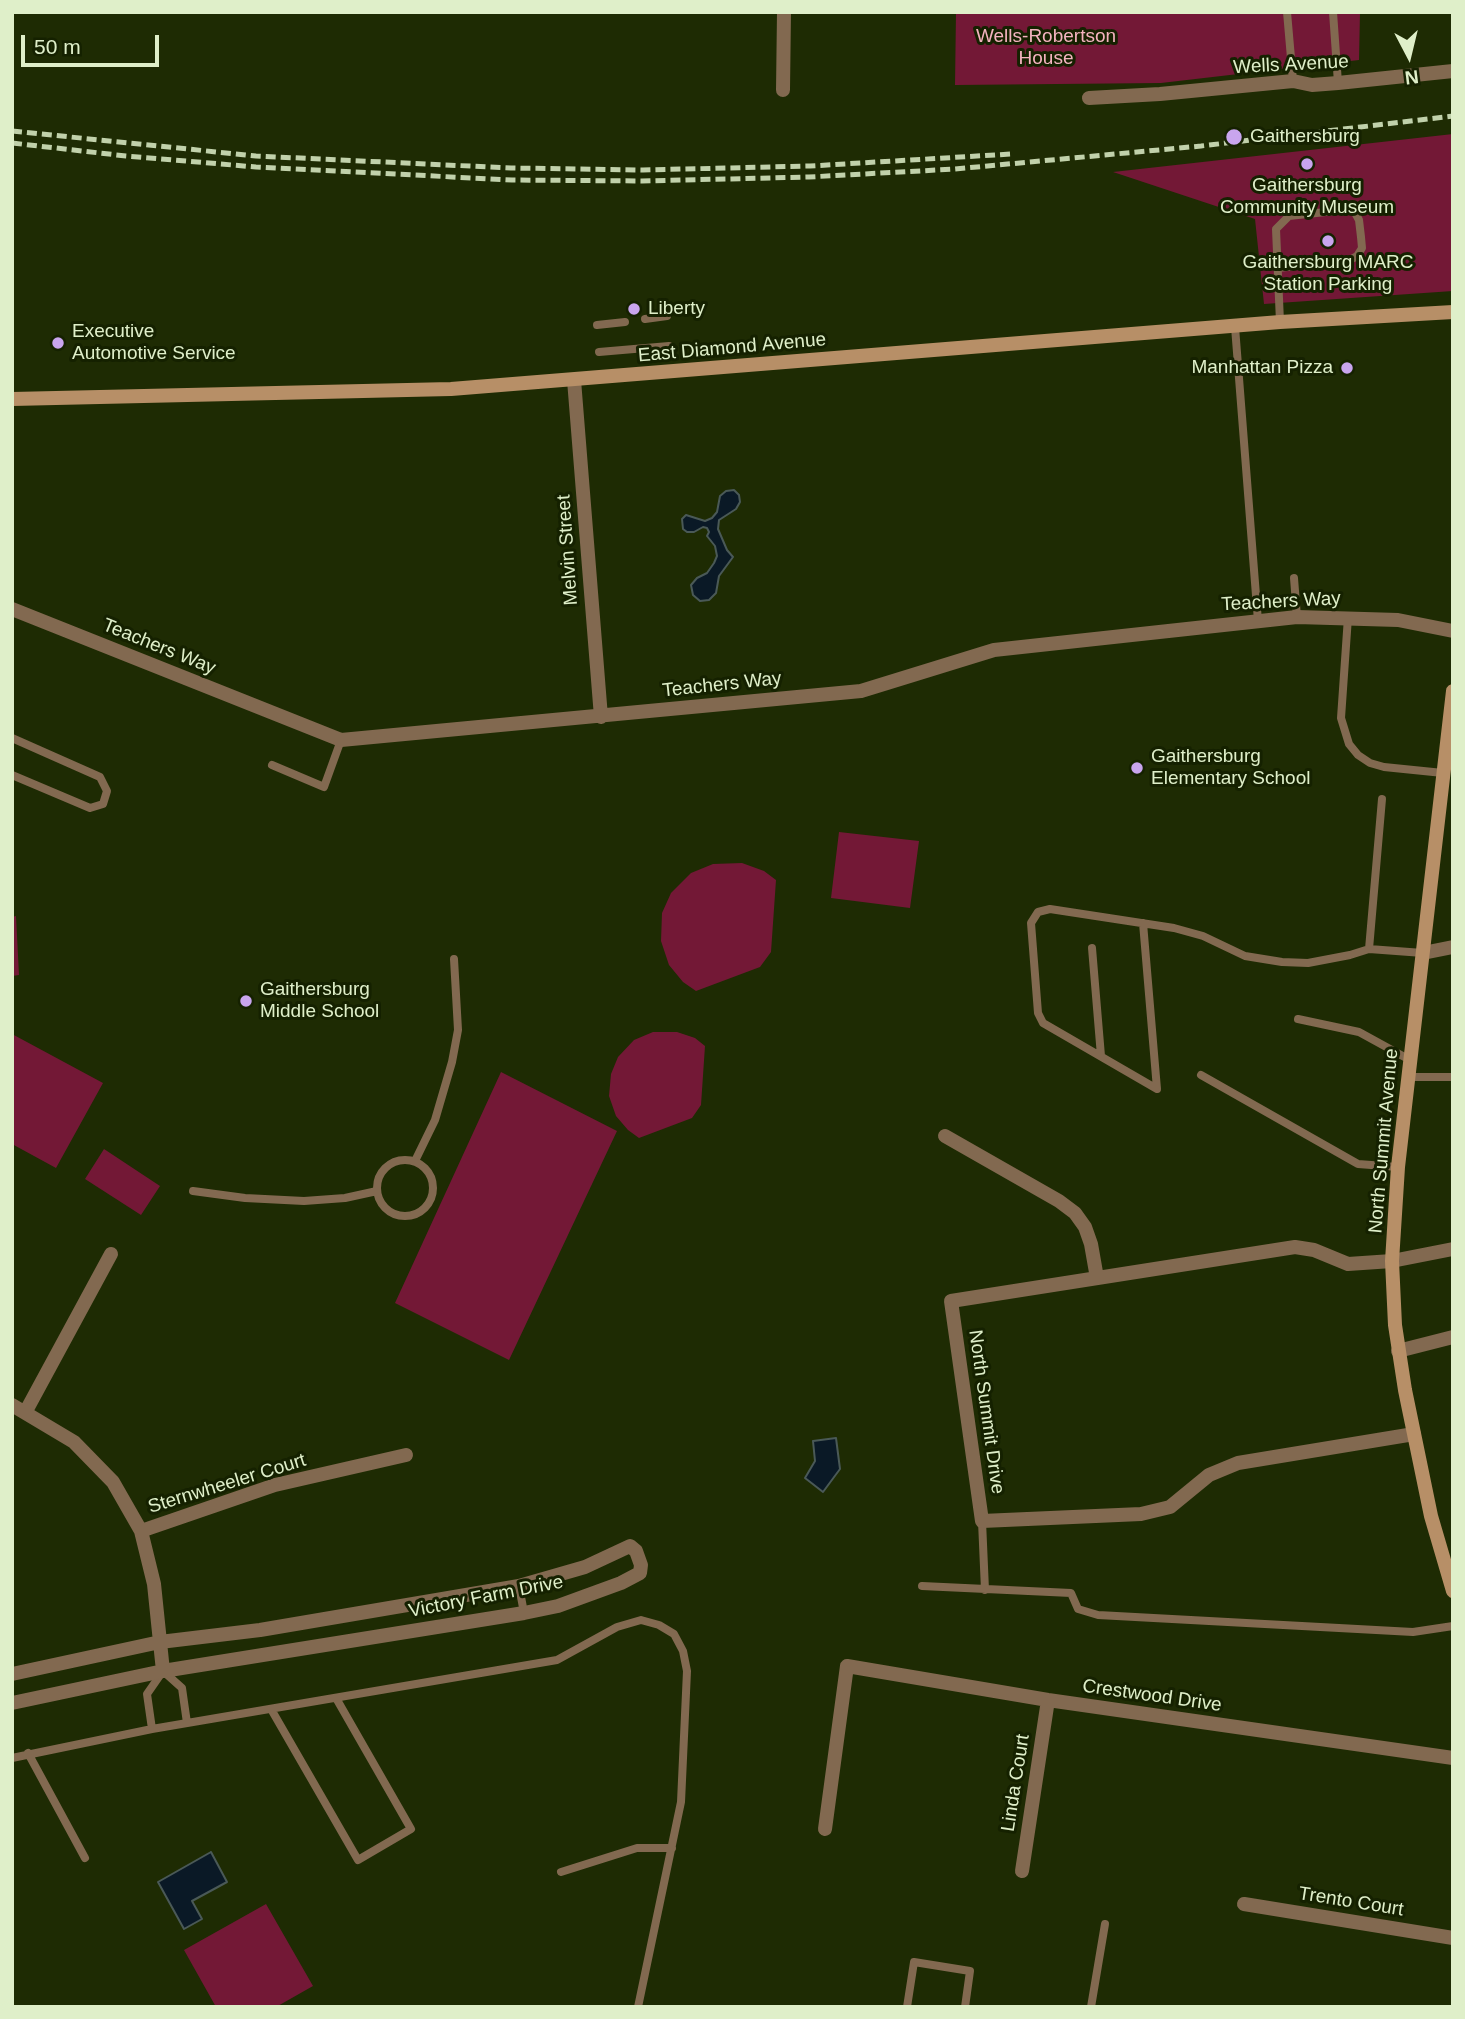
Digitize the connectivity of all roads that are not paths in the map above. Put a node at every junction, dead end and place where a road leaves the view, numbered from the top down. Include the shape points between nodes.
1 (784, 12) edge
2 (1287, 12) edge
3 (1333, 12) edge
4 (1453, 71) edge
5 (1293, 81) junction
6 (1338, 83) junction
7 (783, 90) dead end
8 (1089, 98) dead end
9 (1278, 268) junction
10 (1453, 312) edge
11 (667, 316) dead end
12 (645, 319) dead end
13 (625, 322) dead end
14 (1280, 322) junction
15 (597, 325) dead end
16 (1235, 327) junction
17 (669, 346) dead end
18 (599, 352) dead end
19 (574, 380) junction
20 (12, 399) edge
21 (1294, 578) dead end
22 (12, 609) edge
23 (1297, 617) junction
24 (1348, 617) junction
25 (1258, 621) junction
26 (1453, 631) edge
27 (1452, 700) edge
28 (601, 717) junction
29 (12, 738) edge
30 (341, 740) junction
31 (1449, 755) edge
32 (272, 765) dead end
33 (1443, 773) junction
34 (12, 775) edge
35 (1382, 799) dead end
36 (1143, 923) junction
37 (1453, 947) edge
38 (1092, 948) dead end
39 (1369, 949) junction
40 (1423, 953) junction
41 (454, 959) dead end
42 (1298, 1019) dead end
43 (1101, 1056) junction
44 (1410, 1060) junction
45 (1201, 1075) dead end
46 (1408, 1077) junction
47 (1453, 1077) edge
48 (945, 1136) dead end
49 (415, 1161) junction
50 (1398, 1167) junction
51 (193, 1191) dead end
52 (377, 1191) junction
53 (1453, 1249) edge
54 (111, 1254) dead end
55 (1392, 1261) junction
56 (1097, 1278) junction
57 (1453, 1337) edge
58 (1398, 1351) junction
59 (19, 1408) edge
60 (1414, 1434) junction
61 (406, 1455) dead end
62 (982, 1521) junction
63 (141, 1531) junction
64 (519, 1586) junction
65 (922, 1586) dead end
66 (985, 1590) junction
67 (1453, 1591) edge
68 (524, 1614) junction
69 (1453, 1626) edge
70 (160, 1642) junction
71 (163, 1671) junction
72 (12, 1674) edge
73 (337, 1698) junction
74 (1048, 1700) junction
75 (12, 1703) edge
76 (271, 1709) junction
77 (187, 1723) junction
78 (152, 1729) junction
79 (28, 1753) junction
80 (12, 1758) edge
81 (1453, 1758) edge
82 (825, 1829) dead end
83 (672, 1848) junction
84 (85, 1858) dead end
85 (1022, 1871) dead end
86 (561, 1872) dead end
87 (1244, 1904) dead end
88 (1105, 1924) dead end
89 (1453, 1938) edge
90 (638, 2007) edge
91 (907, 2007) edge
92 (965, 2007) edge
93 (1091, 2007) edge

1 - 7 street
2 - 5 lane
3 - 6 lane
4 - 6 street, Wells Avenue
5 - 6 street, Wells Avenue
5 - 8 street, Wells Avenue
9 - 9 lane via 1357,256 1362,248 1353,209 1289,216 1276,229
9 - 14 lane
10 - 14 street, East Diamond Avenue
11 - 12 lane
13 - 15 lane
14 - 16 street, East Diamond Avenue
16 - 19 street, East Diamond Avenue
16 - 25 lane
17 - 18 lane
19 - 20 street, East Diamond Avenue via 451,389
19 - 28 street, Melvin Street
21 - 23 lane
22 - 30 street, Teachers Way
23 - 24 street, Teachers Way
23 - 25 street, Teachers Way
24 - 26 street, Teachers Way via 1398,620
24 - 33 lane via 1342,718 1349,744 1370,763
25 - 28 street, Teachers Way via 994,650 861,691
27 - 31 street, North Summit Avenue
28 - 30 street, Teachers Way
29 - 34 lane via 100,777 107,791 103,804 90,808
30 - 32 lane via 324,787
31 - 33 street, North Summit Avenue
33 - 40 street, North Summit Avenue
35 - 39 lane
36 - 39 lane via 1203,936 1245,956 1282,962 1308,963
36 - 43 lane via 1157,1089
36 - 43 lane via 1049,909 1038,912 1031,923 1038,1013 1043,1023
37 - 40 street
38 - 43 lane
39 - 40 lane
40 - 44 street, North Summit Avenue
41 - 49 lane via 458,1030 452,1062 435,1121
42 - 44 lane via 1359,1032
44 - 46 street, North Summit Avenue
45 - 50 lane via 1358,1164
46 - 47 lane
46 - 50 street, North Summit Avenue
48 - 56 street via 1074,1213 1085,1227
49 - 52 lane via 405,1159 384,1169
49 - 52 lane via 433,1180 430,1202 423,1210 397,1215 381,1202
50 - 55 street, North Summit Avenue
51 - 52 lane via 304,1201
53 - 55 street, North Summit Drive
54 - 59 street
55 - 56 street, North Summit Drive via 1348,1264 1295,1247
55 - 58 street, North Summit Avenue
56 - 62 street, North Summit Drive via 951,1301
57 - 58 street
58 - 60 street, North Summit Avenue
59 - 63 street via 74,1442 113,1482
60 - 62 street, North Summit Drive via 1238,1462 1209,1475 1170,1507 1141,1514
60 - 67 street, North Summit Avenue
61 - 63 street, Sternwheeler Court via 275,1485
62 - 66 lane
63 - 70 street via 154,1584
64 - 68 lane
64 - 68 street, Victory Farm Drive via 585,1567 630,1546 640,1558 640,1573 621,1583
64 - 70 street, Victory Farm Drive via 260,1630
65 - 66 lane
66 - 69 lane via 1071,1593 1079,1609 1098,1615 1413,1632
68 - 71 street, Victory Farm Drive
70 - 71 street
70 - 72 street, Victory Farm Drive
71 - 75 street, Victory Farm Drive
71 - 77 lane via 182,1688
71 - 78 lane via 147,1694
73 - 76 lane
73 - 76 lane via 411,1829 358,1860
73 - 83 lane via 557,1660 617,1627 640,1620 659,1625 674,1634 687,1671 681,1802
74 - 81 street, Crestwood Drive
74 - 82 street, Crestwood Drive via 847,1667
74 - 85 street, Linda Court
76 - 77 lane
77 - 78 lane
78 - 79 lane
79 - 80 lane
79 - 84 lane
83 - 86 lane via 637,1848
83 - 90 lane
87 - 89 street, Trento Court
88 - 93 lane
91 - 92 lane via 914,1962 970,1971

